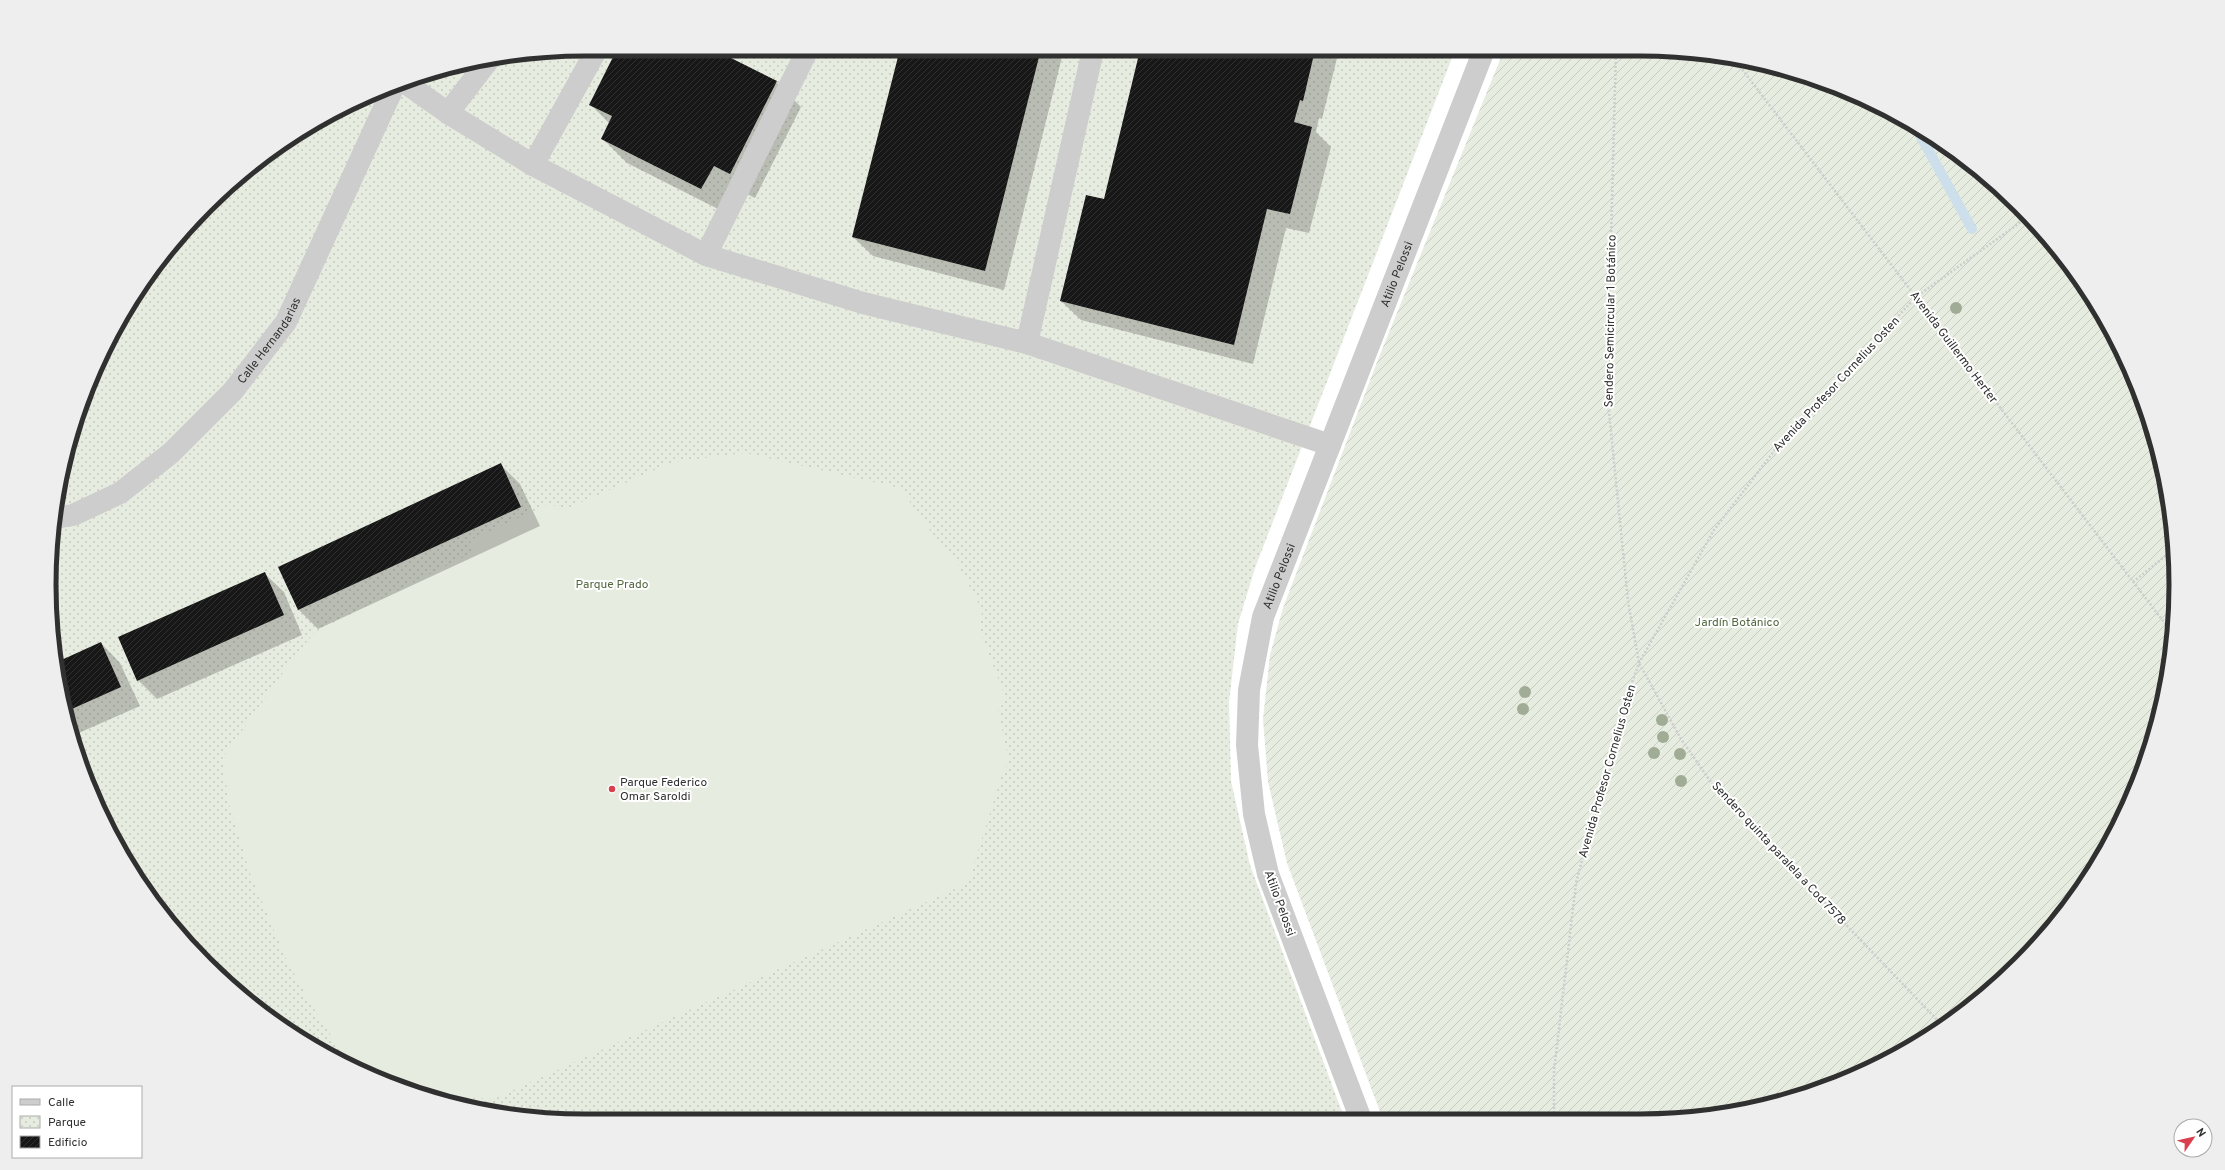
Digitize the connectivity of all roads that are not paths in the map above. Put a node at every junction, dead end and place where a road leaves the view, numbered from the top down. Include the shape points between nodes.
1 (593, 56) edge
2 (805, 56) edge
3 (1092, 56) edge
4 (1482, 56) edge
5 (484, 66) edge
6 (410, 86) edge
7 (391, 93) edge
8 (448, 113) junction
9 (533, 165) junction
10 (706, 255) junction
11 (1028, 343) junction
12 (1330, 445) junction
13 (61, 517) edge
14 (1359, 1114) edge

1 - 9 street
2 - 10 street
3 - 11 street
4 - 12 street, Atilio Pelossi
5 - 8 street
6 - 8 street
7 - 13 street, Calle Hernandarias via 286,322 233,391 171,453 120,493 73,515
8 - 9 street
9 - 10 street
10 - 11 street via 864,303
11 - 12 street
12 - 14 street, Atilio Pelossi via 1263,617 1249,690 1247,745 1254,814 1268,874

